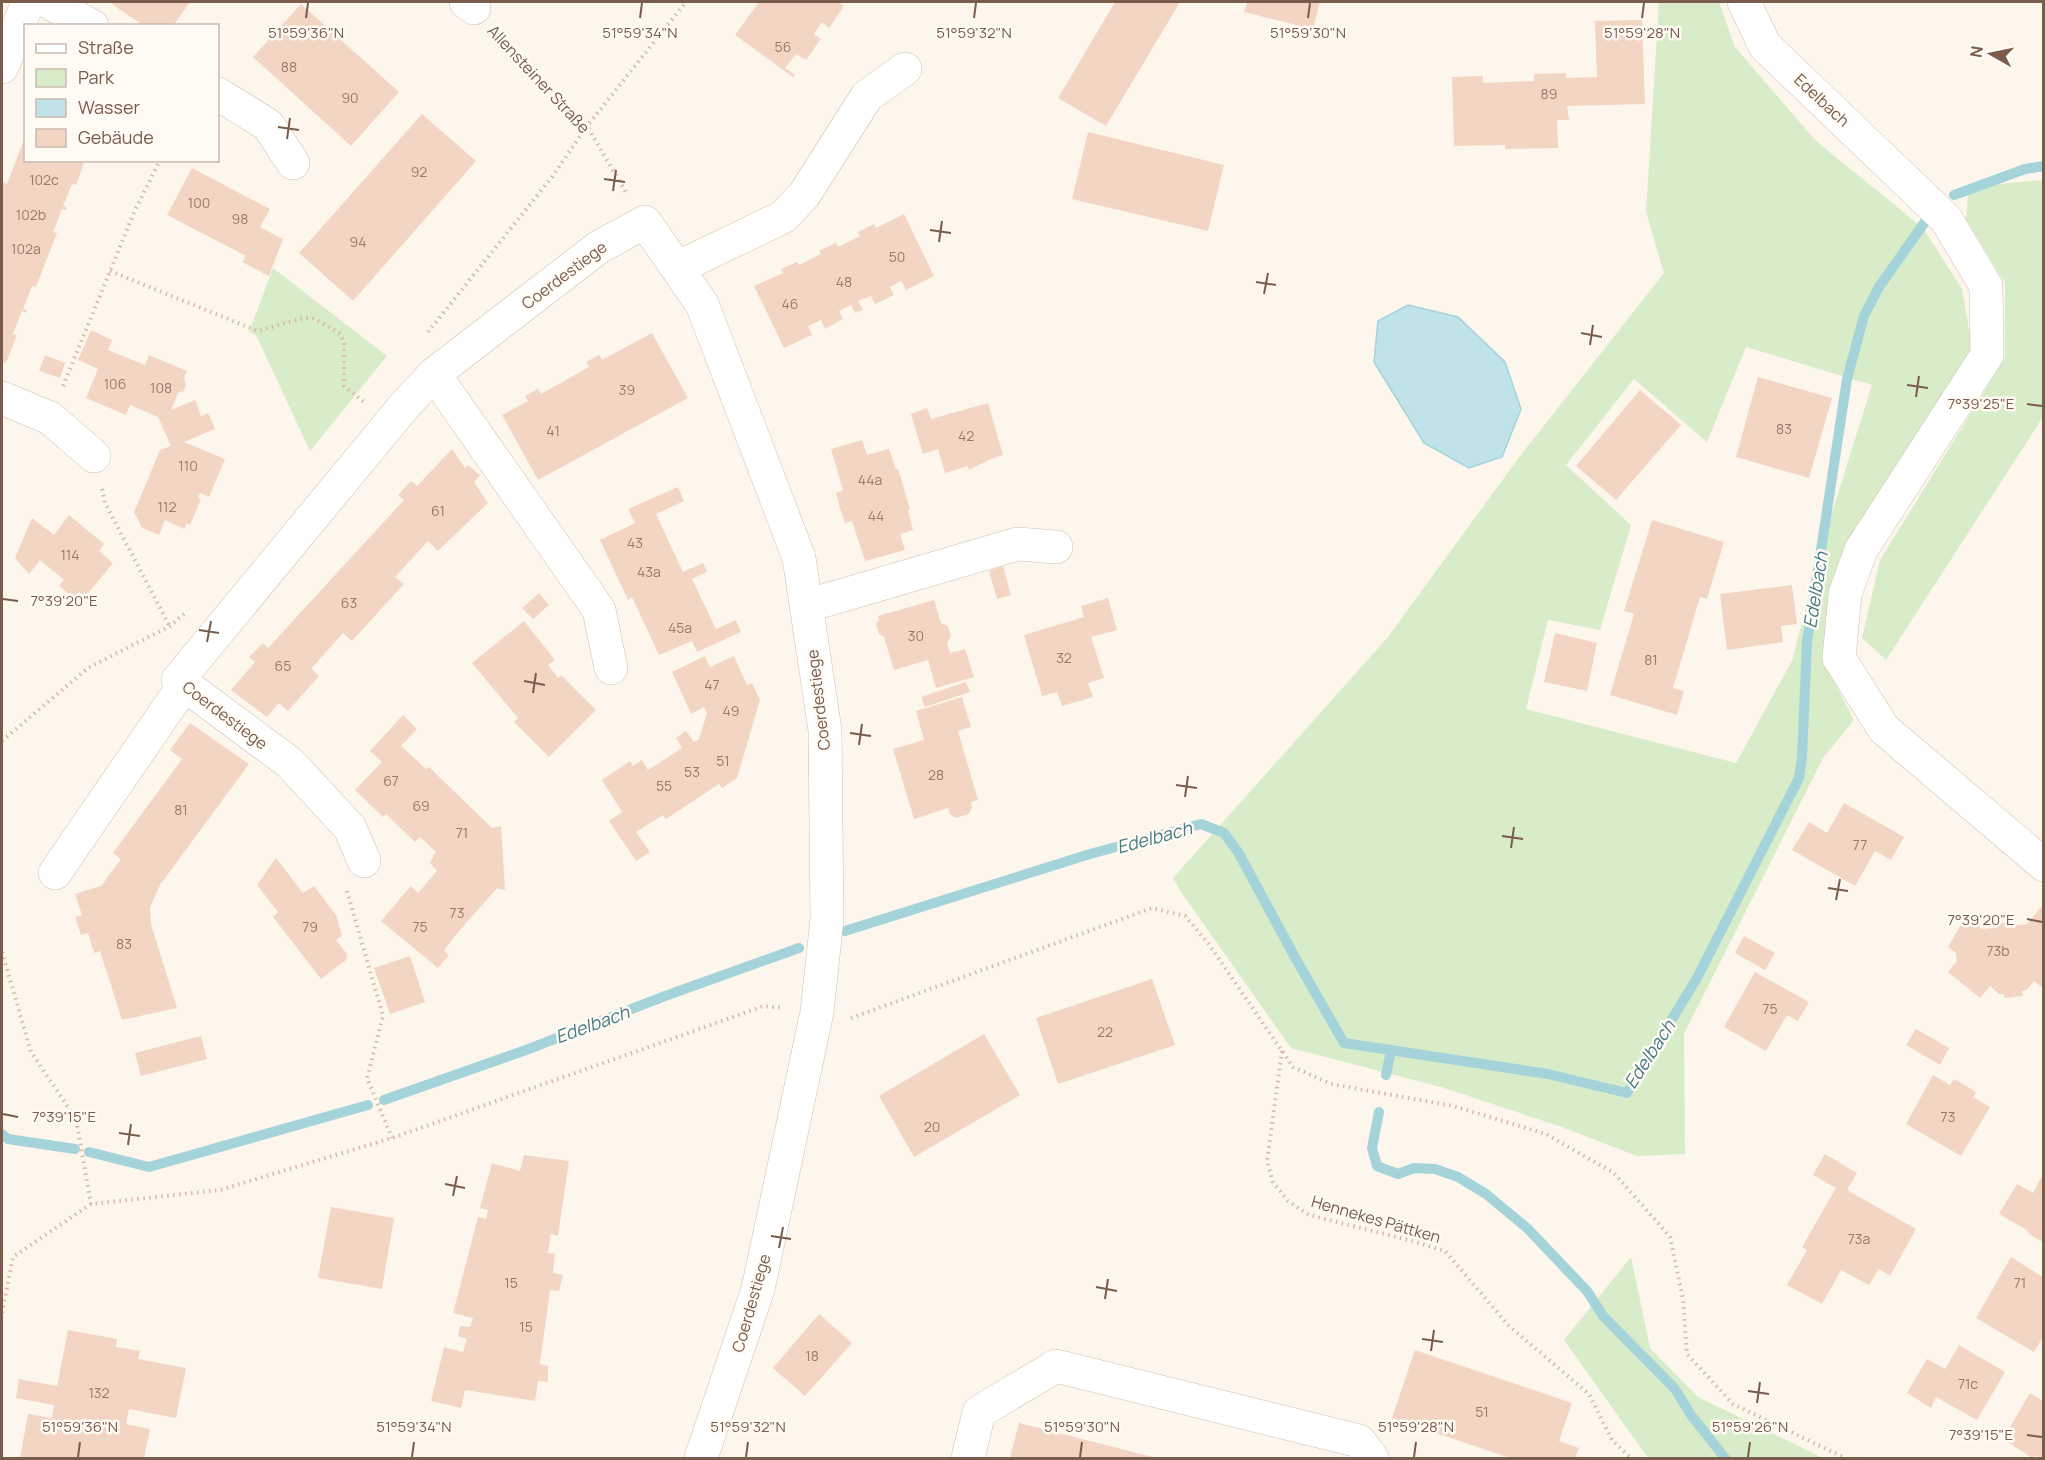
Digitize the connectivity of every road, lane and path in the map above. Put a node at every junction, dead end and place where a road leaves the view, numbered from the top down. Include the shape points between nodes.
1 (28, 2) edge
2 (48, 2) edge
3 (686, 2) edge
4 (1744, 2) edge
5 (470, 5) edge
6 (88, 24) edge
7 (2, 67) edge
8 (905, 69) dead end
9 (219, 95) edge
10 (587, 126) junction
11 (159, 162) edge
12 (293, 163) dead end
13 (645, 222) junction
14 (677, 268) junction
15 (110, 271) junction
16 (434, 374) junction
17 (2, 398) edge
18 (50, 418) junction
19 (390, 424) junction
20 (94, 456) joint
21 (1056, 546) dead end
22 (806, 606) junction
23 (187, 611) dead end
24 (170, 626) junction
25 (170, 638) dead end
26 (611, 668) dead end
27 (184, 685) junction
28 (2, 741) edge
29 (2043, 865) edge
30 (55, 873) dead end
31 (354, 873) joint
32 (2, 952) edge
33 (817, 1012) junction
34 (1282, 1051) junction
35 (392, 1138) junction
36 (91, 1204) junction
37 (2, 1313) edge
38 (701, 1458) edge
39 (968, 1458) edge
40 (1372, 1458) edge
41 (1631, 1458) edge
42 (1845, 1458) edge

1 - 7 street
2 - 6 street
3 - 10 path
4 - 29 street, Edelbach via 1765,46 1946,219 1986,286 1987,355 1861,550 1845,594 1839,658 1884,729
5 - 10 path, Allensteiner Straße
8 - 14 street via 867,96 804,195 783,217
9 - 12 street via 268,126
10 - 13 path, Allensteiner Straße
11 - 15 path
13 - 14 street, Coerdestiege
13 - 16 street, Coerdestiege via 599,247
14 - 22 street, Coerdestiege via 702,304 799,558
15 - 18 path
15 - 19 path via 258,331 303,318 322,322 339,333 344,342 344,386
16 - 19 street, Coerdestiege
16 - 26 street via 599,610
17 - 18 street
18 - 20 street
19 - 27 street, Coerdestiege via 178,680
20 - 24 path via 105,503
21 - 22 street via 1017,544
22 - 33 street, Coerdestiege via 825,730 827,919
23 - 24 path
24 - 25 path
24 - 28 path via 88,668
27 - 30 street
27 - 31 street, Coerdestiege via 290,763 350,828
31 - 35 path via 383,1016 367,1078
32 - 36 path via 31,1052 76,1119
33 - 34 path via 851,1018 1152,908 1185,916
33 - 35 path via 764,1006
33 - 38 street, Coerdestiege via 758,1289
34 - 41 path, Hennekes Pättken via 1267,1161 1273,1182 1288,1201 1309,1215 1445,1251 1508,1325 1589,1394 1612,1440
34 - 42 path via 1293,1066 1331,1084 1453,1106 1546,1134 1614,1173 1670,1237 1683,1299 1687,1354 1733,1404
35 - 36 path via 220,1190
36 - 37 path via 13,1257
39 - 40 street via 979,1412 1056,1366 1359,1441

